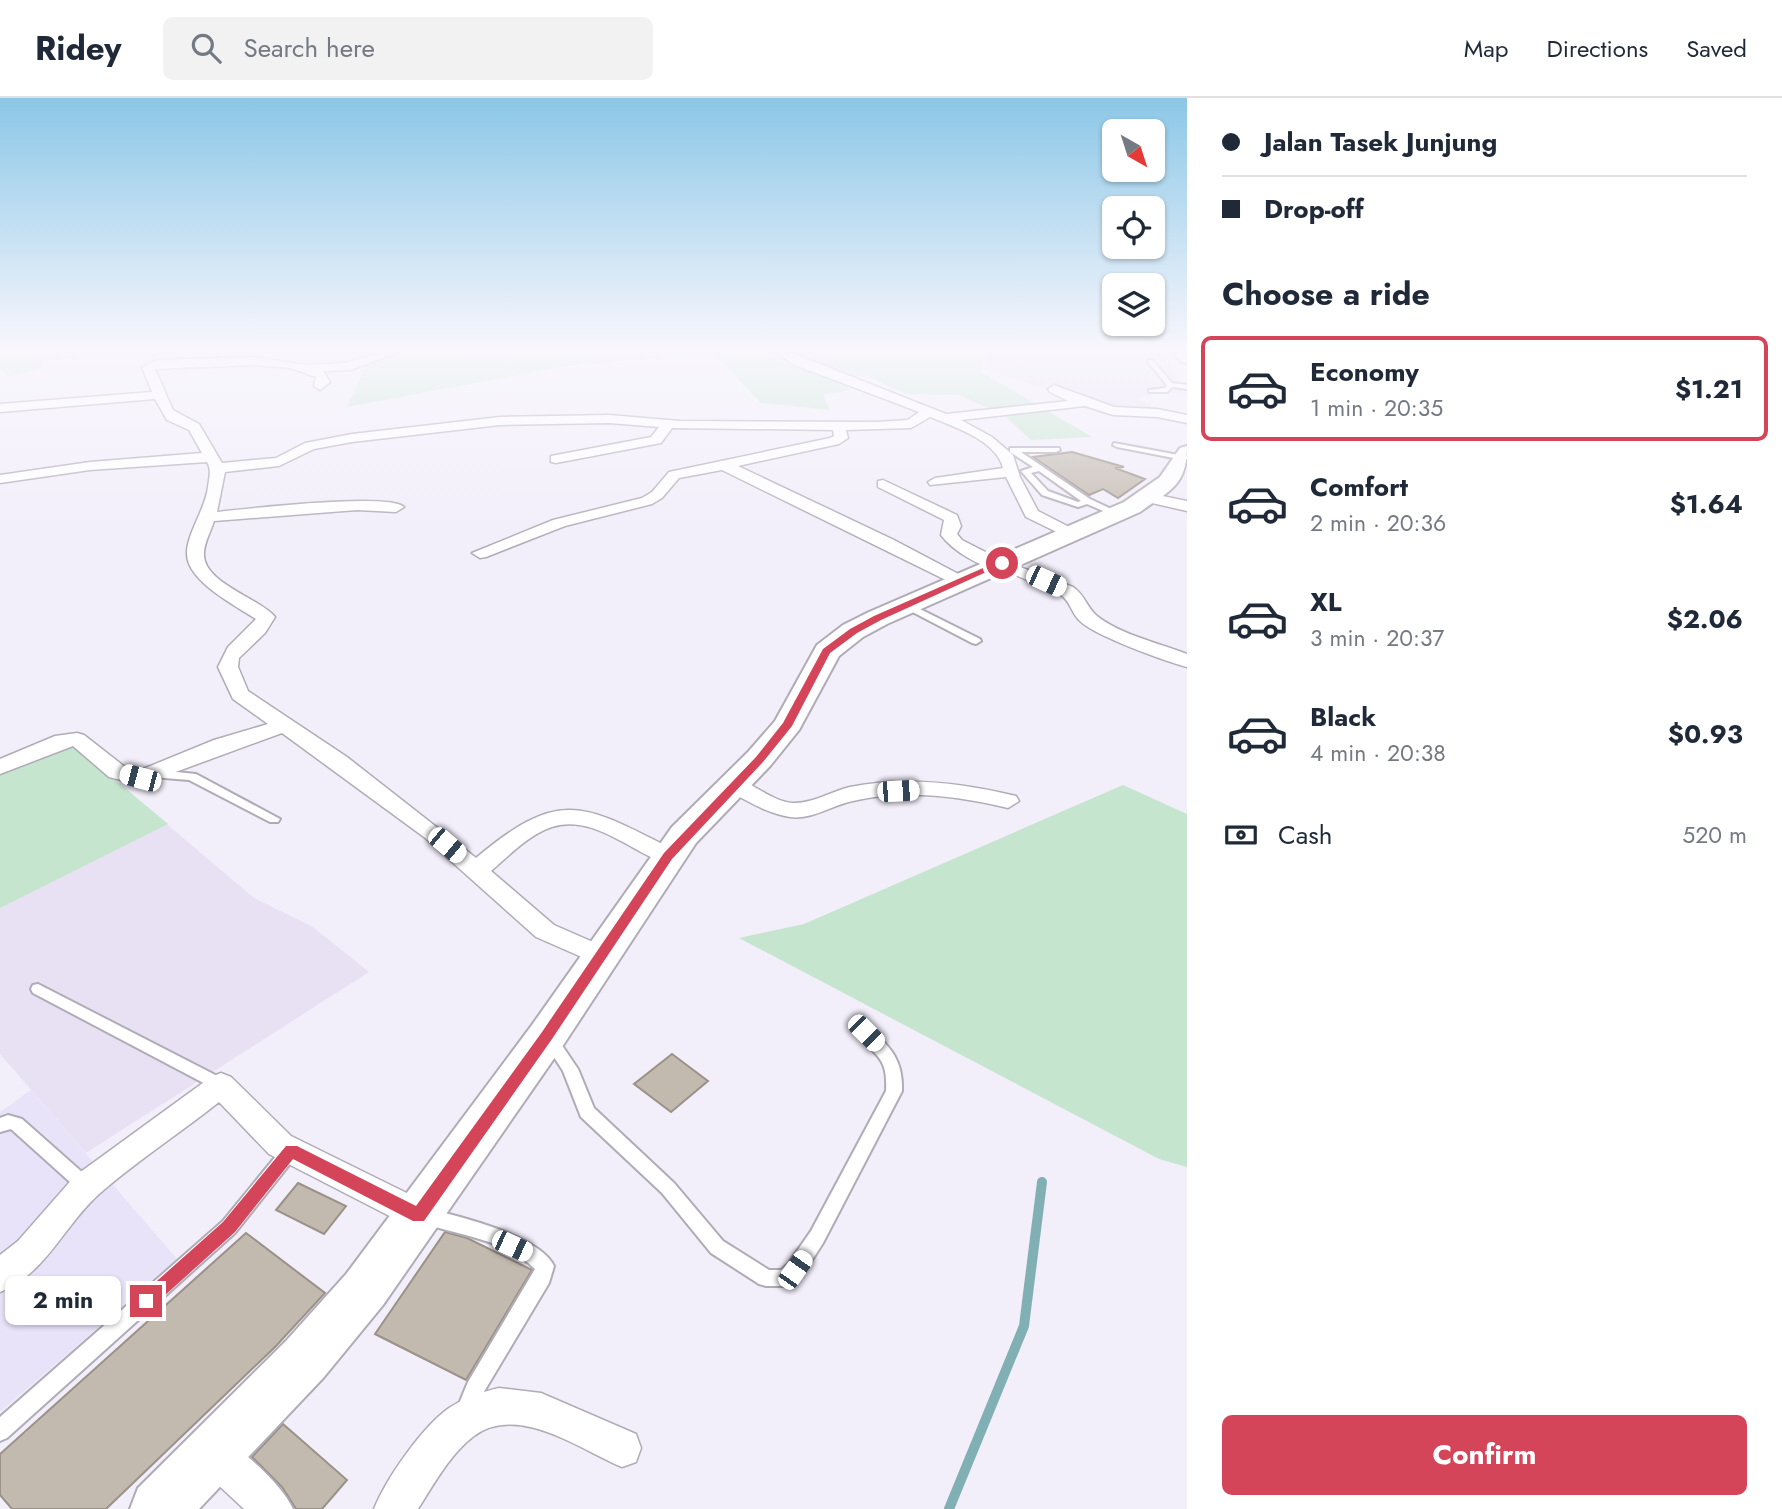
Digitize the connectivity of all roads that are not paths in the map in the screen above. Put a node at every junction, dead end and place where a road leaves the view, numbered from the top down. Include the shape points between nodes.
1 (172, 417) edge
2 (496, 417) edge
3 (921, 417) edge
4 (955, 417) edge
5 (945, 418) joint
6 (500, 421) junction
7 (668, 424) junction
8 (911, 424) junction
9 (839, 426) junction
10 (959, 426) junction
11 (1116, 445) dead end
12 (1056, 450) dead end
13 (556, 459) dead end
14 (215, 462) junction
15 (1184, 463) edge
16 (724, 465) junction
17 (1039, 469) junction
18 (1013, 474) junction
19 (0, 479) edge
20 (935, 482) dead end
21 (883, 484) dead end
22 (1148, 498) junction
23 (1087, 501) junction
24 (1187, 506) edge
25 (396, 507) dead end
26 (1118, 514) junction
27 (208, 517) junction
28 (1071, 534) junction
29 (480, 553) dead end
30 (1000, 564) junction
31 (960, 582) junction
32 (906, 605) junction
33 (976, 641) dead end
34 (1187, 661) edge
35 (285, 725) junction
36 (0, 767) edge
37 (156, 774) junction
38 (734, 785) junction
39 (1008, 801) dead end
40 (274, 820) dead end
41 (668, 856) junction
42 (477, 870) junction
43 (600, 956) junction
44 (38, 989) dead end
45 (866, 1033) dead end
46 (547, 1036) junction
47 (221, 1085) junction
48 (0, 1125) edge
49 (291, 1150) junction
50 (86, 1186) junction
51 (419, 1216) junction
52 (0, 1276) edge
53 (461, 1422) junction
54 (0, 1431) edge
55 (622, 1448) dead end
56 (214, 1454) junction
57 (159, 1509) edge
58 (273, 1509) edge
59 (394, 1509) edge

1 - 14 street via 194,427
2 - 6 street
3 - 8 street
4 - 5 street
5 - 10 street
6 - 7 street via 609,419
6 - 14 street via 352,438 310,446 279,462
7 - 9 street
7 - 13 street via 656,439
8 - 9 street
8 - 10 street
9 - 16 street via 841,438 834,441
10 - 18 street via 1004,452 1012,461
11 - 15 lane
12 - 17 lane via 1013,450
14 - 19 street via 90,466
14 - 27 street via 215,494
15 - 22 main road
16 - 29 street via 674,475 661,493 647,501 559,523
16 - 31 street
17 - 23 lane
17 - 23 lane via 1025,471 1045,493 1078,505
18 - 20 street
18 - 28 street via 1026,507
21 - 30 street via 951,518 949,535 956,543
22 - 24 street
22 - 26 main road
23 - 26 lane
25 - 27 street via 357,505
26 - 28 main road
27 - 35 street via 195,554 197,563 209,579 266,617 229,656 231,680 240,695
28 - 30 main road
30 - 31 main road
30 - 34 street via 1067,591 1077,598 1086,617 1101,627
31 - 32 main road
32 - 33 lane
32 - 38 main road via 853,631 827,651 788,724
35 - 37 street via 222,745
35 - 42 street
36 - 37 street via 77,739 117,772 140,778
37 - 40 lane via 192,777
38 - 39 street via 789,810 807,809 851,794 940,789
38 - 41 main road
41 - 42 street via 595,819 570,815 542,820
41 - 43 main road
42 - 43 street via 545,930
43 - 46 main road
44 - 47 lane
45 - 46 lane via 888,1055 896,1071 894,1091 817,1237 795,1270 784,1278 766,1278 717,1247 668,1188 587,1112 570,1069
46 - 51 main road
47 - 49 street via 271,1138
47 - 50 street
48 - 50 lane via 16,1124
49 - 51 street
49 - 54 lane via 229,1227
50 - 52 street via 30,1252
51 - 53 lane via 465,1224 536,1257 545,1266
51 - 56 main road via 305,1359
53 - 55 street via 496,1406 520,1407 546,1413
53 - 59 street
56 - 57 main road
56 - 58 street

